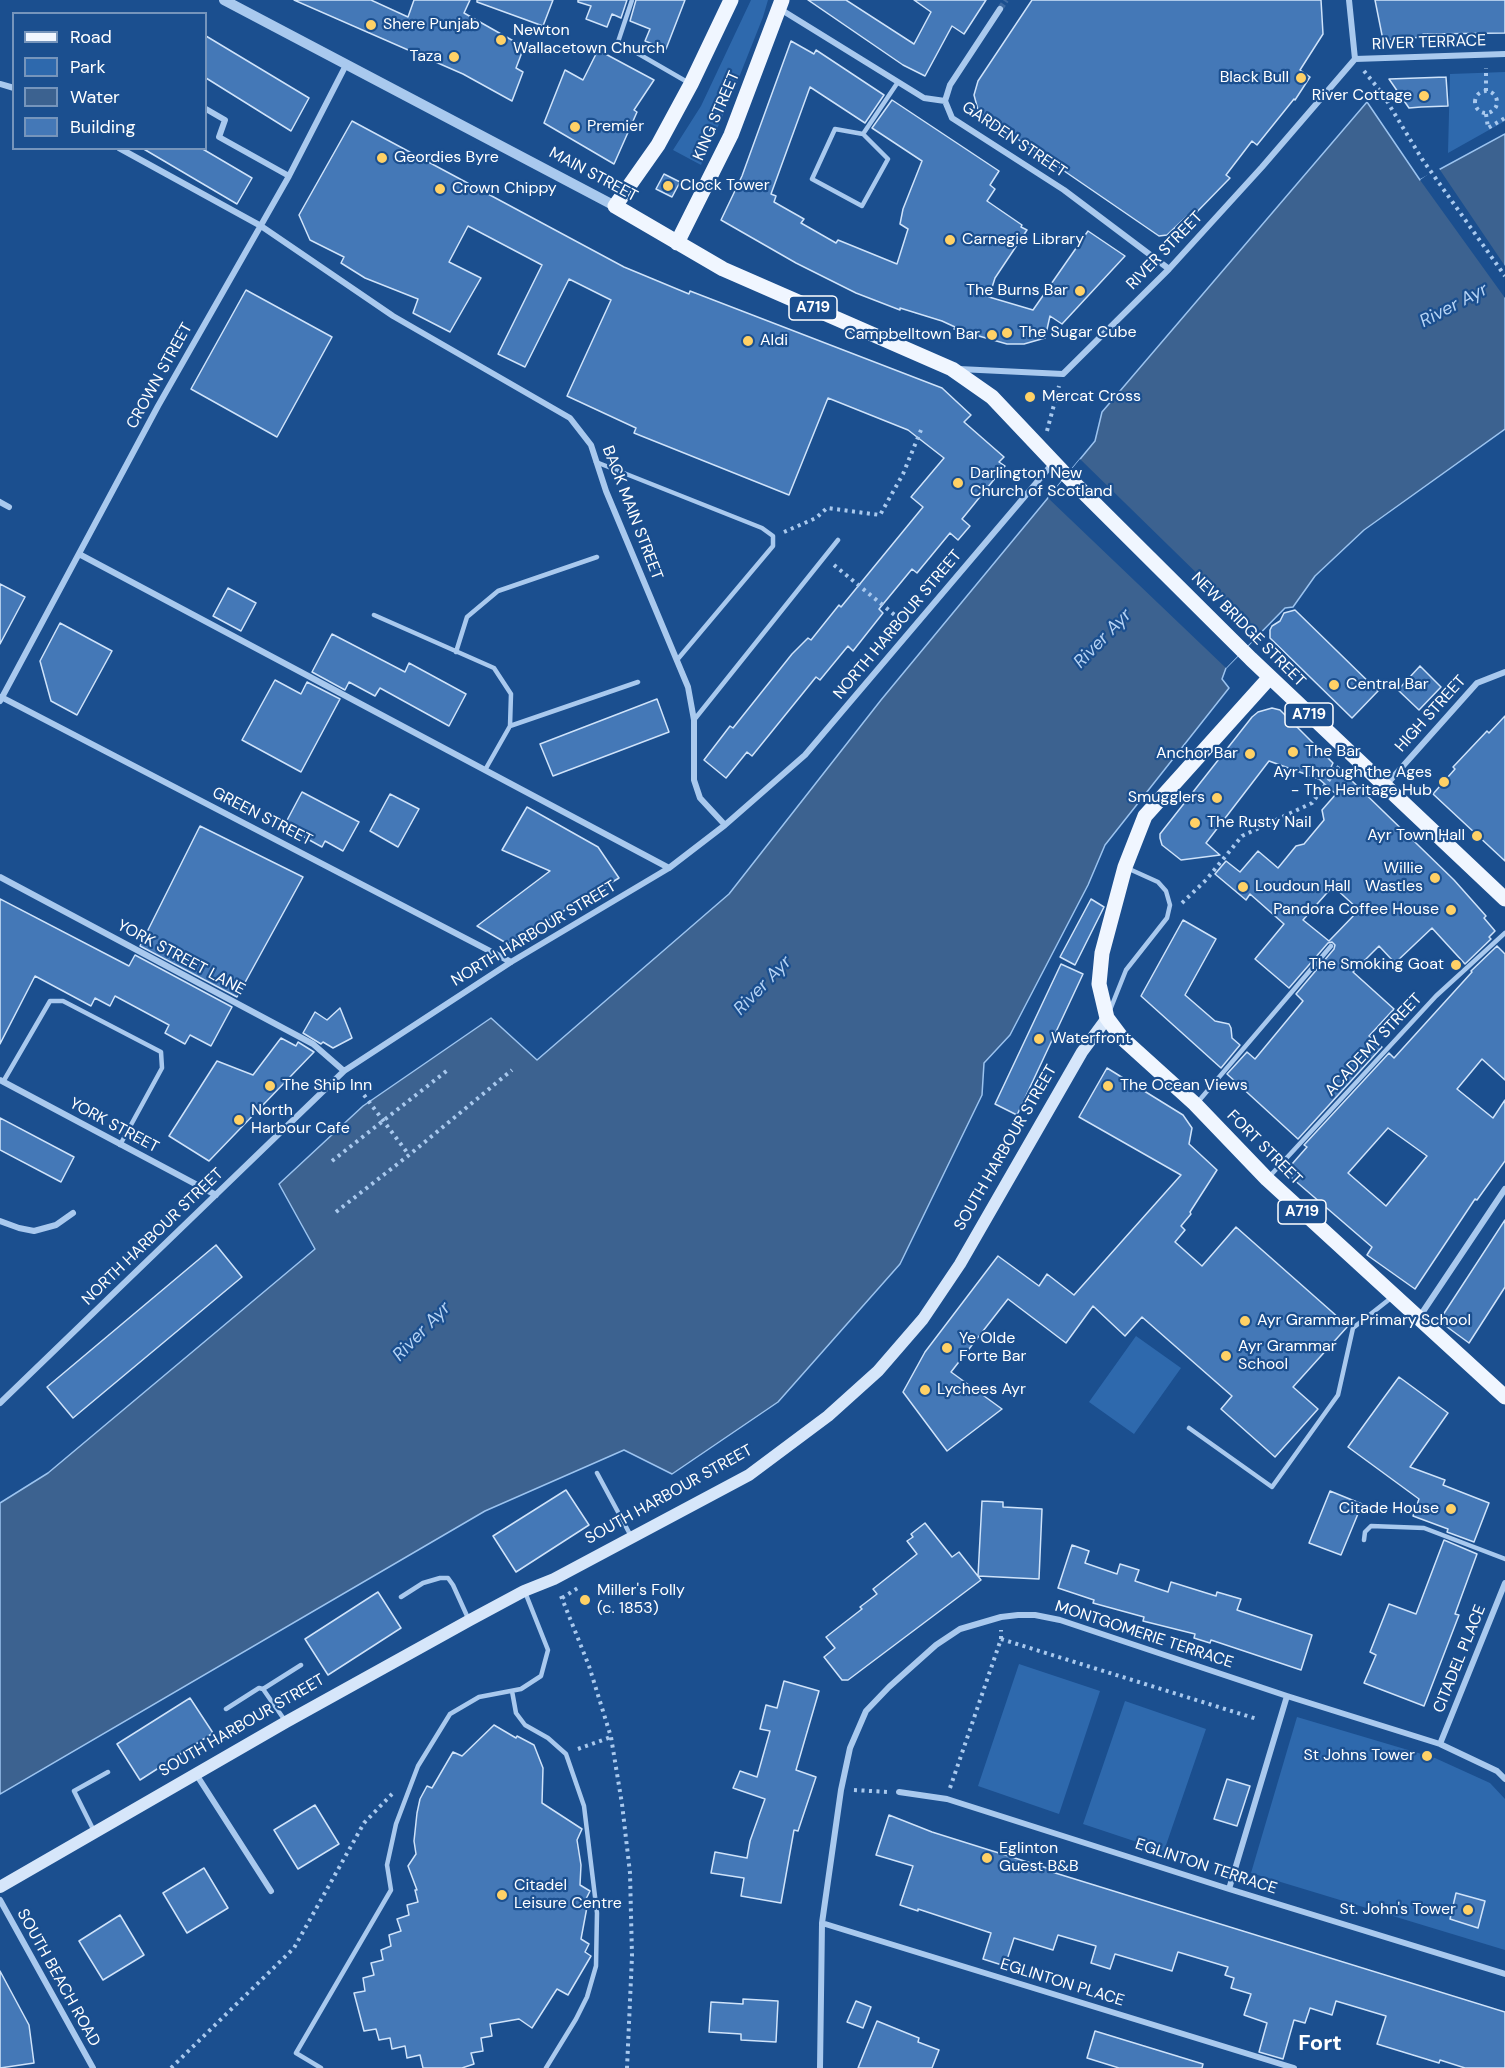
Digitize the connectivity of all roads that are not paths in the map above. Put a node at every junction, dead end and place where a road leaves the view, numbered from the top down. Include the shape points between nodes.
1 (224, 0) edge
2 (632, 0) edge
3 (731, 0) edge
4 (1349, 0) edge
5 (781, 4) edge
6 (1000, 9) tunnel mouth
7 (1505, 54) edge
8 (1354, 59) junction
9 (346, 65) junction
10 (898, 82) junction
11 (692, 84) junction
12 (945, 101) junction
13 (207, 110) edge
14 (863, 134) junction
15 (123, 150) edge
16 (289, 176) junction
17 (615, 206) junction
18 (261, 226) junction
19 (677, 243) junction
20 (1169, 269) junction
21 (952, 369) junction
22 (596, 462) junction
23 (1058, 466) junction
24 (0, 502) edge
25 (9, 507) dead end
26 (838, 540) dead end
27 (79, 554) junction
28 (597, 557) dead end
29 (374, 615) dead end
30 (456, 652) junction
31 (677, 660) junction
32 (1505, 672) edge
33 (1270, 676) junction
34 (638, 682) dead end
35 (1, 698) edge
36 (694, 720) junction
37 (510, 726) junction
38 (485, 770) junction
39 (1385, 786) junction
40 (725, 825) junction
41 (1125, 867) junction
42 (669, 868) junction
43 (0, 877) edge
44 (1503, 893) edge
45 (1505, 933) edge
46 (1332, 945) dead end
47 (511, 962) junction
48 (1107, 1018) junction
49 (344, 1071) junction
50 (2, 1081) edge
51 (1195, 1104) junction
52 (120, 1145) junction
53 (1267, 1179) junction
54 (1505, 1189) edge
55 (216, 1195) junction
56 (73, 1213) dead end
57 (0, 1221) edge
58 (1393, 1296) junction
59 (1418, 1319) junction
60 (1505, 1397) edge
61 (0, 1403) edge
62 (1189, 1428) dead end
63 (597, 1473) dead end
64 (632, 1538) junction
65 (1364, 1540) dead end
66 (1505, 1559) edge
67 (1505, 1583) edge
68 (524, 1591) junction
69 (401, 1597) dead end
70 (470, 1620) junction
71 (301, 1665) dead end
72 (263, 1689) junction
73 (512, 1691) junction
74 (1287, 1696) junction
75 (226, 1710) dead end
76 (286, 1722) junction
77 (1440, 1744) junction
78 (108, 1772) dead end
79 (196, 1773) junction
80 (1505, 1779) edge
81 (898, 1792) road end
82 (94, 1831) junction
83 (0, 1887) edge
84 (1229, 1889) junction
85 (271, 1891) dead end
86 (0, 1900) edge
87 (822, 1923) junction
88 (1505, 1974) edge
89 (93, 2068) edge
90 (321, 2068) edge
91 (546, 2068) edge
92 (820, 2068) edge
93 (1294, 2068) edge

1 - 9 street, MAIN STREET
2 - 11 lane via 618,42
3 - 11 main road
4 - 8 street
5 - 10 street, GARDEN STREET
5 - 19 main road, KING STREET via 730,135
6 - 12 street via 950,85
7 - 8 street, RIVER TERRACE
8 - 20 street, RIVER STREET
9 - 16 street, CROWN STREET
9 - 17 street, MAIN STREET
10 - 12 street, GARDEN STREET via 924,98
10 - 14 lane
11 - 17 main road via 658,145
12 - 20 street, GARDEN STREET via 952,118 1064,190
13 - 16 street via 225,120 219,137
14 - 14 lane via 835,129 812,179 862,206 888,159
15 - 18 street, BACK MAIN STREET
16 - 18 street, CROWN STREET
17 - 19 main road, MAIN STREET / A719
18 - 22 street, BACK MAIN STREET via 393,316 570,418 591,445
18 - 27 street, CROWN STREET
19 - 21 main road, MAIN STREET / A719 via 723,269
20 - 21 street, RIVER STREET via 1062,374
21 - 23 main road, A719 via 992,397
22 - 31 street, BACK MAIN STREET
22 - 31 lane via 762,528 773,536 773,546
23 - 33 main road, NEW BRIDGE STREET / A719
23 - 40 street, NORTH HARBOUR STREET via 805,755
24 - 25 street
26 - 36 lane
27 - 35 street, CROWN STREET
27 - 38 street
28 - 30 lane via 498,591 467,617
29 - 30 lane
30 - 37 lane via 494,669 510,694
31 - 36 street, BACK MAIN STREET via 688,687
32 - 39 street, HIGH STREET via 1477,682
33 - 39 main road
33 - 39 main road, NEW BRIDGE STREET / A719
33 - 41 main road, A719 via 1145,816
34 - 37 lane
35 - 47 street, GREEN STREET
36 - 40 street, BACK MAIN STREET via 694,780 700,798
37 - 38 lane
38 - 42 street
39 - 44 main road, NEW BRIDGE STREET / A719
40 - 42 street, NORTH HARBOUR STREET
41 - 48 main road, A719 via 1102,953 1099,984
41 - 48 lane via 1158,882 1170,904 1167,918 1126,970
42 - 47 street, NORTH HARBOUR STREET
43 - 49 street, YORK STREET LANE via 313,1044
45 - 53 lane, ACADEMY STREET via 1436,996
46 - 51 lane
47 - 49 street, NORTH HARBOUR STREET
48 - 51 main road, FORT STREET / A719 via 1122,1038
48 - 64 main road, SOUTH HARBOUR STREET via 1082,1052 960,1264 922,1320 878,1371 828,1416 750,1475
49 - 55 street, NORTH HARBOUR STREET
50 - 52 street, YORK STREET
50 - 52 lane via 50,1001 63,1001 161,1052 162,1068
51 - 53 main road, FORT STREET / A719
52 - 55 street, YORK STREET
53 - 58 main road, FORT STREET / A719
54 - 59 street
55 - 61 street, NORTH HARBOUR STREET
56 - 57 street via 34,1231
58 - 59 main road, FORT STREET / A719
58 - 62 lane via 1353,1328 1338,1395 1272,1487
59 - 60 main road, FORT STREET / A719
63 - 64 lane
64 - 68 main road, SOUTH HARBOUR STREET
65 - 66 lane via 1371,1526 1424,1528
67 - 77 street, CITADEL PLACE
68 - 70 main road, SOUTH HARBOUR STREET
68 - 73 lane via 548,1650 541,1676
69 - 70 lane via 423,1583 448,1578
70 - 76 main road, SOUTH HARBOUR STREET
71 - 72 lane
72 - 75 lane
72 - 76 lane
73 - 90 lane via 479,1697 450,1714 418,1766 396,1824 387,1865 391,1890 296,2053
73 - 91 lane via 516,1713 525,1725 566,1754 584,1806 597,1913 596,1966 587,1997
74 - 77 street, MONTGOMERIE TERRACE
74 - 84 street
74 - 87 street, MONTGOMERIE TERRACE via 1060,1620 1035,1615 1001,1617 960,1629 889,1686 866,1712 850,1748 841,1790
76 - 79 main road, SOUTH HARBOUR STREET
77 - 80 street, MONTGOMERIE TERRACE via 1497,1771
78 - 82 lane via 74,1791
79 - 82 main road, SOUTH HARBOUR STREET
79 - 85 street
81 - 84 street, EGLINTON TERRACE via 947,1799
82 - 83 main road, SOUTH HARBOUR STREET
84 - 88 street, EGLINTON TERRACE
86 - 89 street, SOUTH BEACH ROAD
87 - 92 street, MONTGOMERIE TERRACE
87 - 93 street, EGLINTON PLACE

